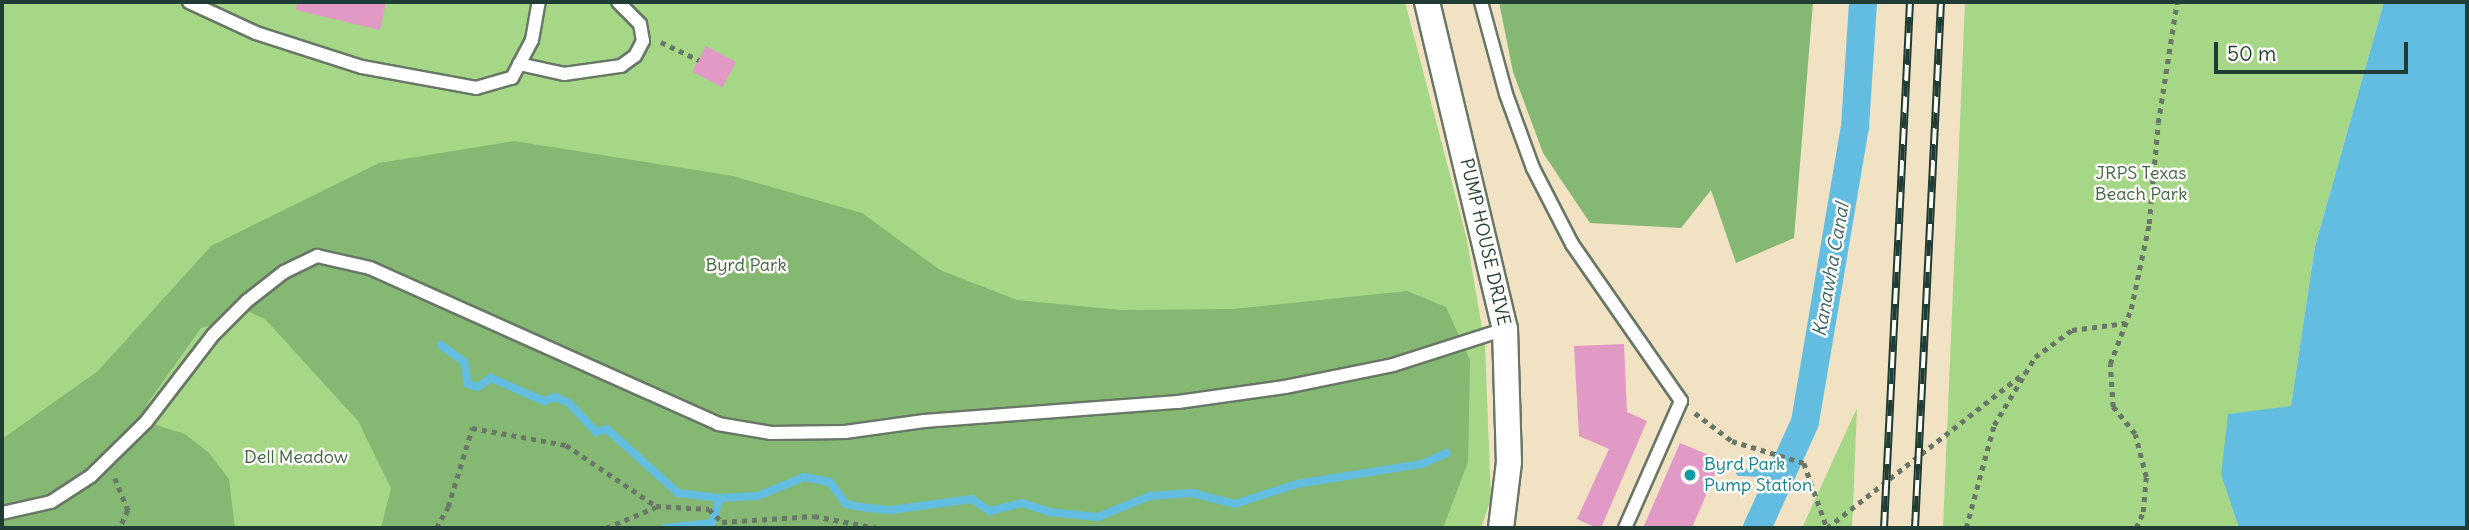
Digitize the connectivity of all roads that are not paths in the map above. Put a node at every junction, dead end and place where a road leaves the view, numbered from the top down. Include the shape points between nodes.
1 (189, 2) edge
2 (539, 2) edge
3 (618, 2) edge
4 (1427, 2) edge
5 (1481, 2) edge
6 (519, 64) junction
7 (1505, 329) junction
8 (2, 513) edge
9 (1501, 528) edge
10 (1625, 528) edge

1 - 6 lane via 256,33 388,72 476,88 512,78
2 - 6 lane via 532,40
3 - 6 lane via 640,24 643,41 635,56 605,71 564,74
4 - 7 street, PUMP HOUSE DRIVE
5 - 10 lane via 1506,94 1533,168 1572,244 1681,401
7 - 8 lane via 1393,365 1272,389 845,432 771,433 718,424 370,268 317,256 284,272 247,301 213,335 146,422 91,476 51,502
7 - 9 street, PUMP HOUSE DRIVE via 1509,462

